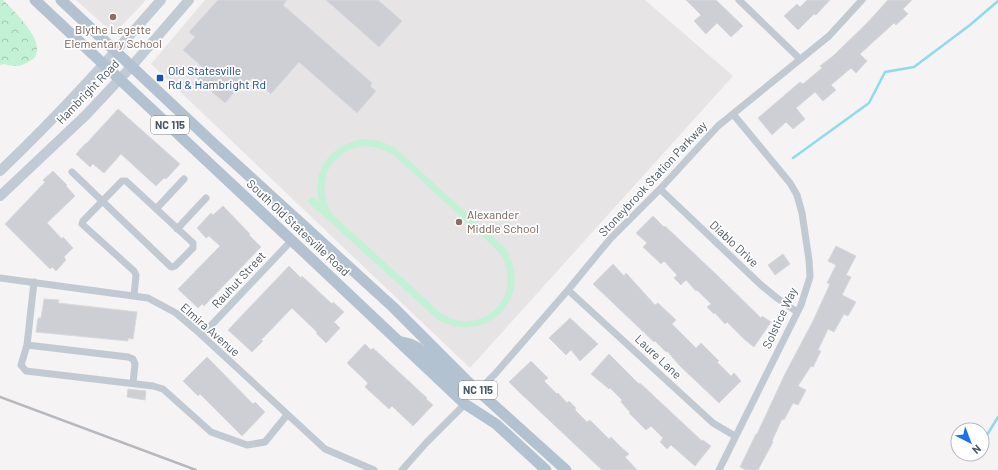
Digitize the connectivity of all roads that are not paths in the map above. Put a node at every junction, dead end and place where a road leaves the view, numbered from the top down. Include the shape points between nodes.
1 (35, 0) edge
2 (61, 0) edge
3 (161, 0) edge
4 (189, 0) edge
5 (739, 0) edge
6 (862, 0) edge
7 (115, 52) junction
8 (800, 59) junction
9 (104, 64) junction
10 (131, 67) junction
11 (120, 79) junction
12 (733, 114) junction
13 (0, 171) edge
14 (72, 172) dead end
15 (184, 179) dead end
16 (660, 189) junction
17 (0, 196) edge
18 (206, 198) dead end
19 (102, 202) junction
20 (156, 209) junction
21 (177, 229) junction
22 (292, 240) junction
23 (0, 278) edge
24 (34, 282) junction
25 (568, 290) junction
26 (134, 296) junction
27 (797, 312) junction
28 (202, 335) junction
29 (400, 342) junction
30 (27, 346) junction
31 (133, 383) junction
32 (478, 391) junction
33 (465, 404) junction
34 (287, 415) junction
35 (735, 436) junction
36 (565, 469) edge
37 (374, 470) edge
38 (402, 470) edge
39 (546, 470) edge
40 (719, 470) edge

1 - 9 main road, South Old Statesville Road / NC 115
2 - 7 main road, South Old Statesville Road / NC 115
3 - 7 street, Hambright Road
4 - 10 street, Hambright Road
5 - 8 street
6 - 8 street, Stoneybrook Station Parkway via 829,36
7 - 9 street, Hambright Road
7 - 10 main road, South Old Statesville Road / NC 115
8 - 12 street, Stoneybrook Station Parkway
9 - 11 main road, South Old Statesville Road / NC 115
9 - 13 street, Hambright Road
10 - 11 street, Hambright Road
10 - 32 main road, South Old Statesville Road / NC 115 via 393,307
11 - 17 street, Hambright Road
11 - 22 main road, South Old Statesville Road / NC 115
12 - 16 street, Stoneybrook Station Parkway via 718,126
12 - 27 street, Solstice Way via 797,195 802,213 810,277
14 - 19 street
15 - 20 street
16 - 25 street, Stoneybrook Station Parkway via 610,239
16 - 27 street, Diablo Drive via 761,285
18 - 21 street
19 - 20 street via 124,180
19 - 21 street via 172,267 194,245
19 - 26 street via 82,224 134,271
20 - 21 street
22 - 28 street, Rauhut Street
22 - 29 main road, South Old Statesville Road / NC 115
23 - 24 street, Elmira Avenue
24 - 26 street, Elmira Avenue
24 - 30 street
25 - 32 street, Stoneybrook Station Parkway
25 - 35 street, Laure Lane via 713,423
26 - 28 street, Elmira Avenue via 148,298 176,313
27 - 35 street, Solstice Way
28 - 34 street, Elmira Avenue
29 - 32 main road via 418,348 463,388
29 - 33 main road, South Old Statesville Road / NC 115
30 - 31 street via 128,357 133,359 135,364
30 - 31 street via 21,365 26,371
31 - 34 street via 163,390 211,432 247,445 265,442
32 - 36 main road, South Old Statesville Road / NC 115
33 - 36 main road via 470,401 479,402 532,448
33 - 38 street
33 - 39 main road, South Old Statesville Road / NC 115 via 496,424
34 - 37 street, Elmira Avenue via 325,449
35 - 40 street, Solstice Way

